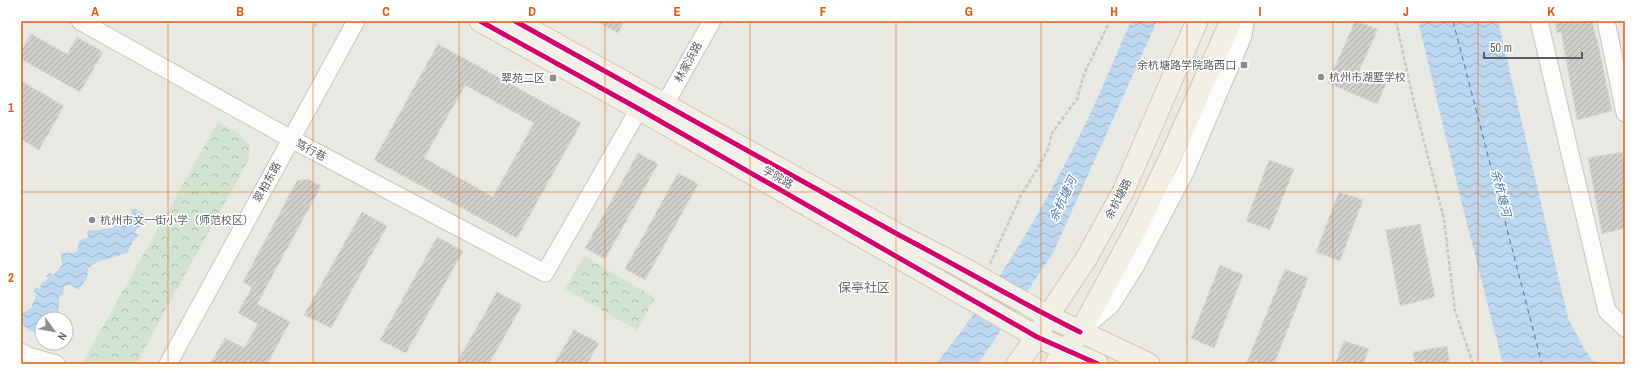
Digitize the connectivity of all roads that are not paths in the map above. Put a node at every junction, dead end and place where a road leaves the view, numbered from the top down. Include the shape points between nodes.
1 (80, 21) edge
2 (356, 21) edge
3 (480, 21) edge
4 (515, 21) edge
5 (712, 21) edge
6 (1196, 21) edge
7 (1231, 21) edge
8 (1245, 21) edge
9 (1539, 21) edge
10 (1606, 21) edge
11 (665, 104) junction
12 (638, 109) junction
13 (1625, 113) edge
14 (291, 139) junction
15 (1048, 316) junction
16 (1625, 328) edge
17 (1080, 332) junction
18 (1037, 337) junction
19 (21, 352) edge
20 (1060, 357) edge
21 (56, 364) edge
22 (168, 364) edge
23 (1017, 364) edge
24 (1098, 364) edge
25 (1149, 364) edge

1 - 14 street, 笃行巷
2 - 14 street, 翠柏东路
3 - 12 main road, 学院路
4 - 11 main road, 学院路
5 - 11 street, 林家浜路
6 - 15 main road, 余杭塘路 via 1124,190 1086,259
7 - 17 main road via 1136,229
8 - 17 street via 1243,36 1188,165 1135,267 1111,305
9 - 16 street via 1607,311
10 - 13 street
11 - 15 main road, 学院路
12 - 14 street, 笃行巷 via 545,273
12 - 18 main road, 学院路
14 - 22 street, 翠柏东路
15 - 17 main road, 学院路
15 - 18 main road, 余杭塘路
17 - 20 main road
17 - 25 main road, 学院路
18 - 20 main road, 学院路
18 - 23 main road, 余杭塘路
19 - 21 street
20 - 24 main road, 学院路

